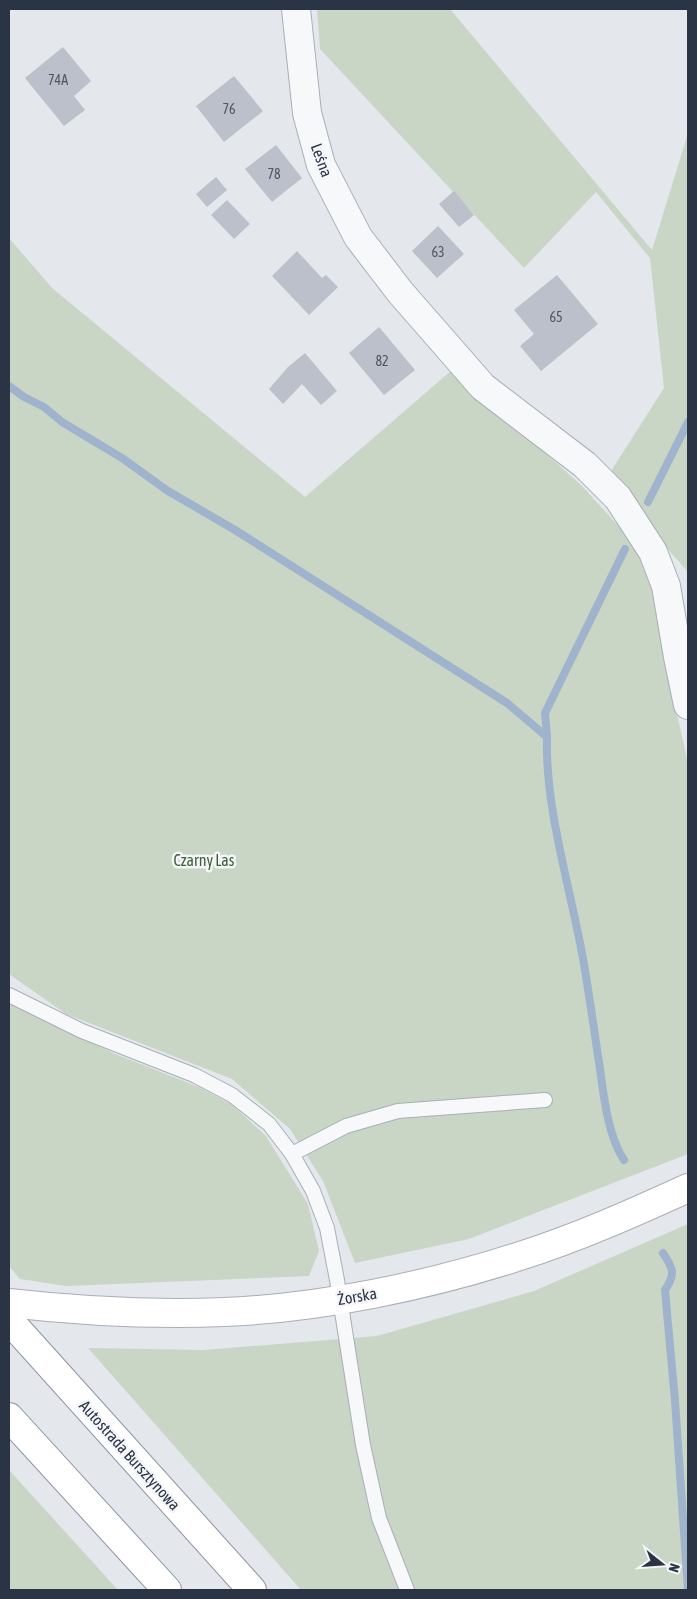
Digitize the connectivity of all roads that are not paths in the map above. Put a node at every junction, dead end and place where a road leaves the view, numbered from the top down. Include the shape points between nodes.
1 (296, 9) edge
2 (688, 705) edge
3 (9, 995) edge
4 (545, 1100) dead end
5 (292, 1154) junction
6 (688, 1188) edge
7 (340, 1299) junction
8 (9, 1303) edge
9 (9, 1320) edge
10 (9, 1417) edge
11 (167, 1590) edge
12 (252, 1590) edge
13 (407, 1590) edge

1 - 2 street, Leśna via 307,113 321,165 358,237 400,292 483,387 585,465 618,498 653,552 666,586
3 - 5 lane via 82,1031 194,1076 232,1095 269,1124
4 - 5 lane via 398,1111 346,1126
5 - 7 lane via 313,1191 327,1228
6 - 7 main road, Żorska via 521,1256 409,1287
7 - 8 main road, Żorska via 224,1312 144,1313
7 - 13 lane via 363,1445 379,1518
9 - 12 main road, Autostrada Bursztynowa
10 - 11 main road

